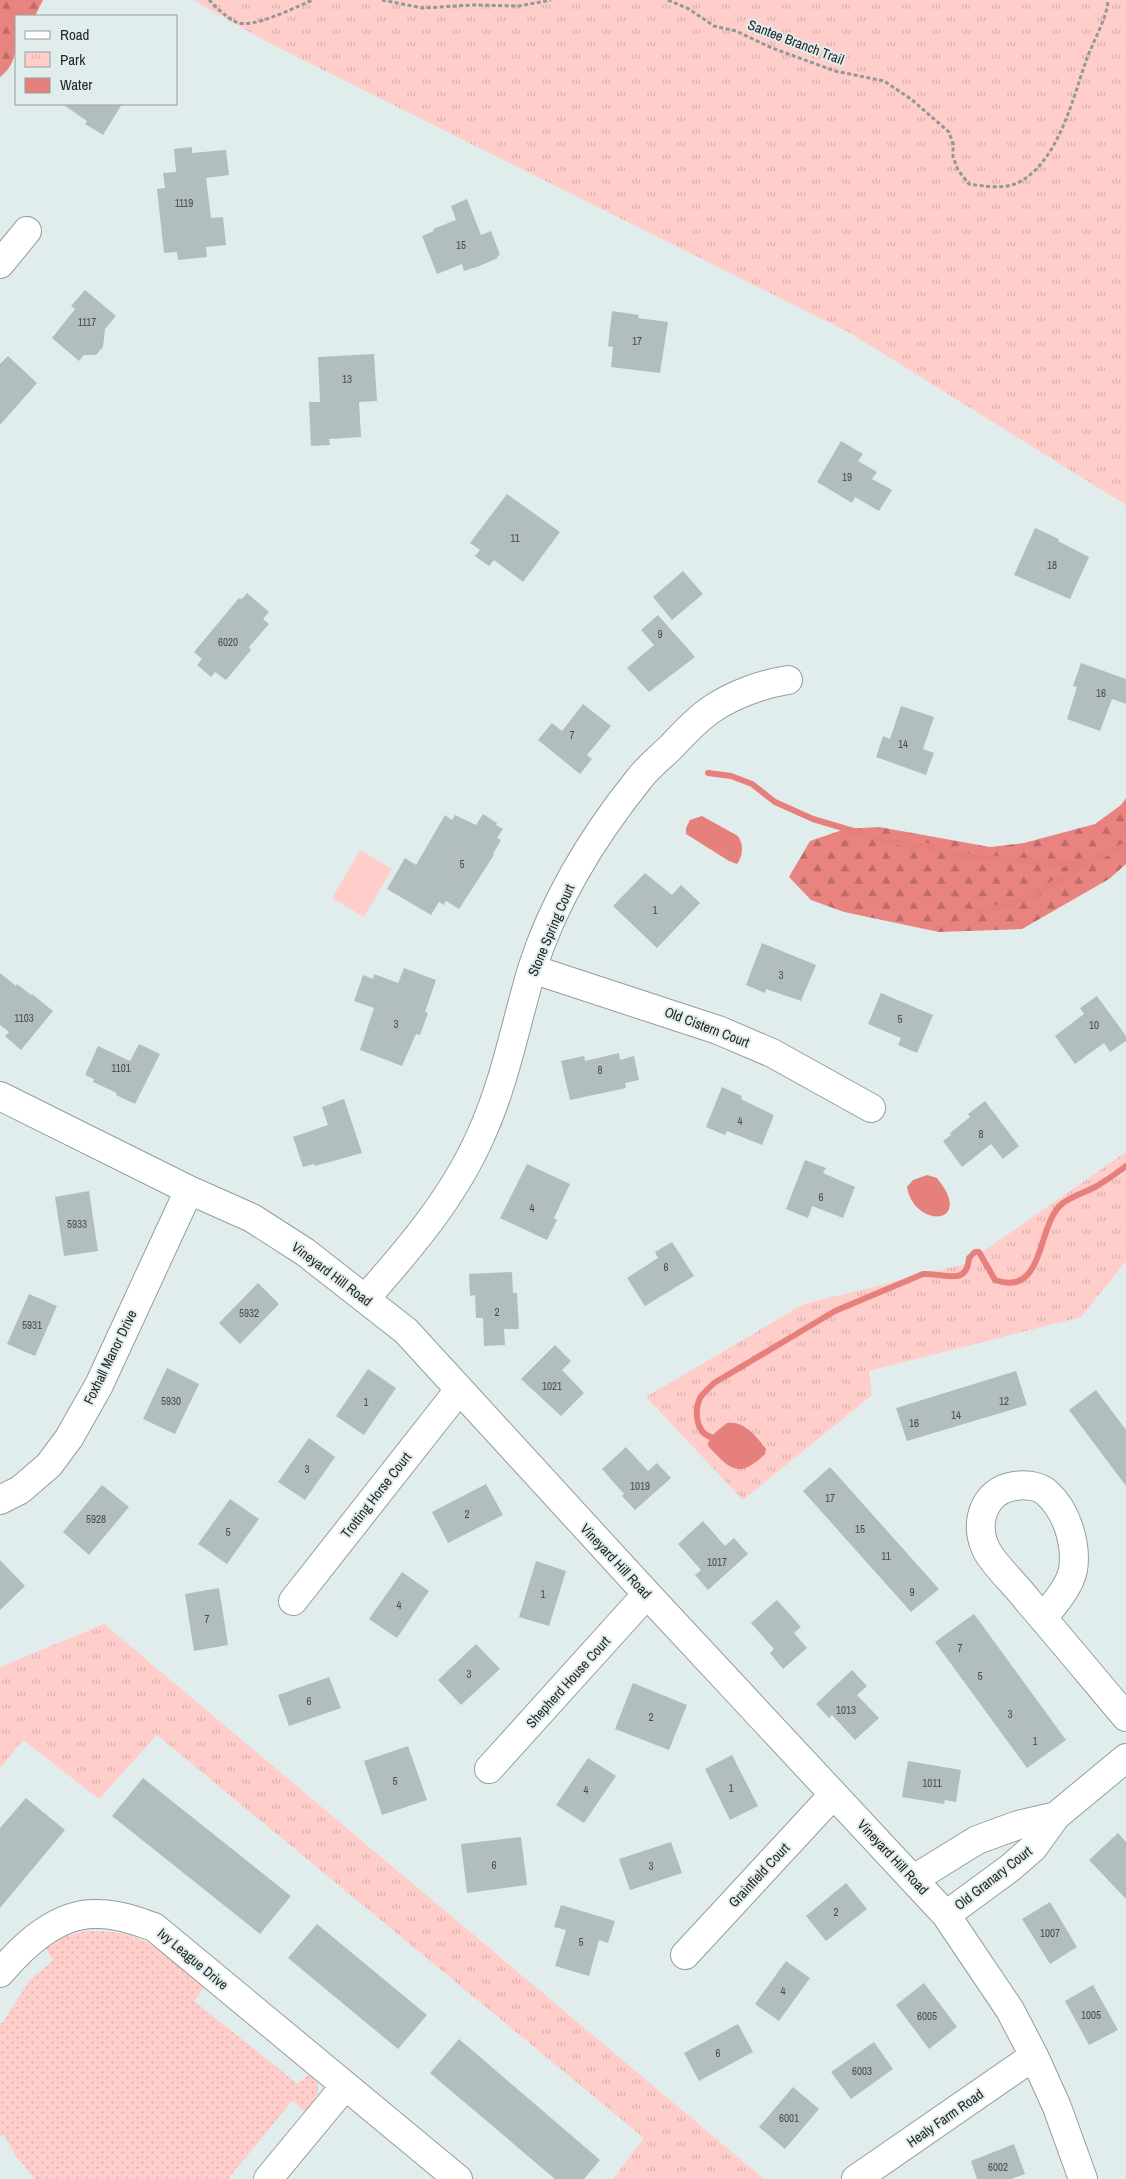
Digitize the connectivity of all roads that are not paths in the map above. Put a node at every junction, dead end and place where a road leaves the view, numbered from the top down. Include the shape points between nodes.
1 (27, 231) dead end
2 (0, 264) edge
3 (788, 680) dead end
4 (532, 968) junction
5 (0, 1096) edge
6 (871, 1108) dead end
7 (189, 1190) junction
8 (365, 1299) junction
9 (459, 1390) junction
10 (0, 1500) edge
11 (647, 1594) junction
12 (293, 1601) dead end
13 (1043, 1618) dead end
14 (1126, 1717) edge
15 (1126, 1758) edge
16 (490, 1769) dead end
17 (834, 1795) junction
18 (1056, 1816) junction
19 (914, 1879) junction
20 (946, 1915) junction
21 (684, 1955) dead end
22 (0, 1973) edge
23 (1034, 2056) junction
24 (345, 2086) junction
25 (268, 2179) edge
26 (458, 2179) edge
27 (856, 2179) edge
28 (1083, 2179) edge

1 - 2 street
3 - 4 street, Stone Spring Court via 766,684 712,708 640,778 578,866
4 - 6 street, Old Cistern Court via 718,1030 772,1053
4 - 8 street, Stone Spring Court via 503,1080 480,1138 458,1181 435,1214
5 - 7 street, Vineyard Hill Road
7 - 8 street, Vineyard Hill Road via 252,1218 305,1252
7 - 10 street, Foxhall Manor Drive via 99,1385 69,1438 49,1464 20,1490
8 - 9 street, Vineyard Hill Road via 406,1331
9 - 11 street, Vineyard Hill Road
9 - 12 street, Trotting Horse Court
11 - 16 street, Shepherd House Court
11 - 17 street, Vineyard Hill Road
13 - 14 street
15 - 18 street, Old Granary Court
17 - 19 street, Vineyard Hill Road
17 - 21 street, Grainfield Court
18 - 19 street, Old Granary Court via 977,1840
18 - 20 street, Old Granary Court via 1034,1848
19 - 20 street, Vineyard Hill Road
20 - 23 street, Vineyard Hill Road via 1010,2010
22 - 24 street, Ivy League Drive via 36,1937 65,1919 97,1913 131,1919 154,1927
23 - 27 street, Healy Farm Road
23 - 28 street, Vineyard Hill Road
24 - 25 street
24 - 26 street, Ivy League Drive

